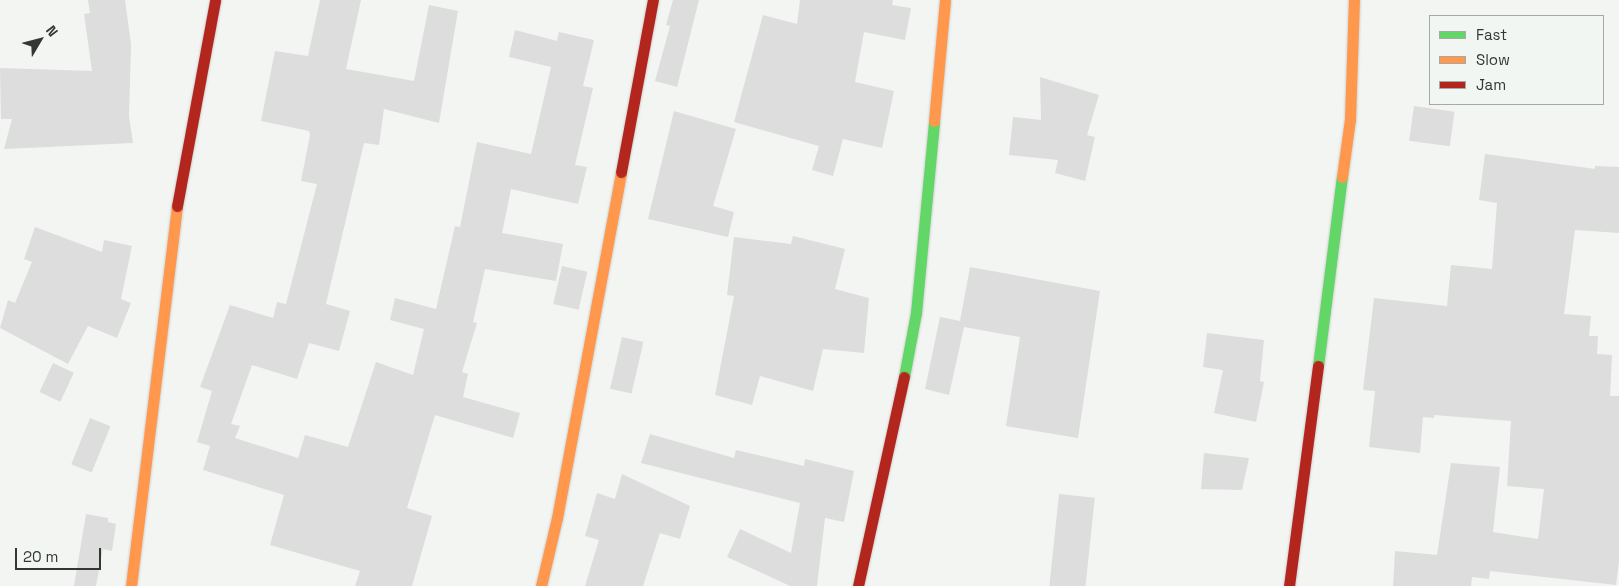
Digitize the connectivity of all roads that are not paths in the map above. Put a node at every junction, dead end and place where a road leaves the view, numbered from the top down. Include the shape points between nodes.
1 (215, 0) edge
2 (653, 0) edge
3 (945, 0) edge
4 (1354, 0) edge
5 (130, 586) edge
6 (541, 586) edge
7 (858, 586) edge
8 (1288, 586) edge

1 - 5 street via 178,197
2 - 6 street via 557,518
3 - 7 street via 916,313 896,420
4 - 8 street via 1350,119

